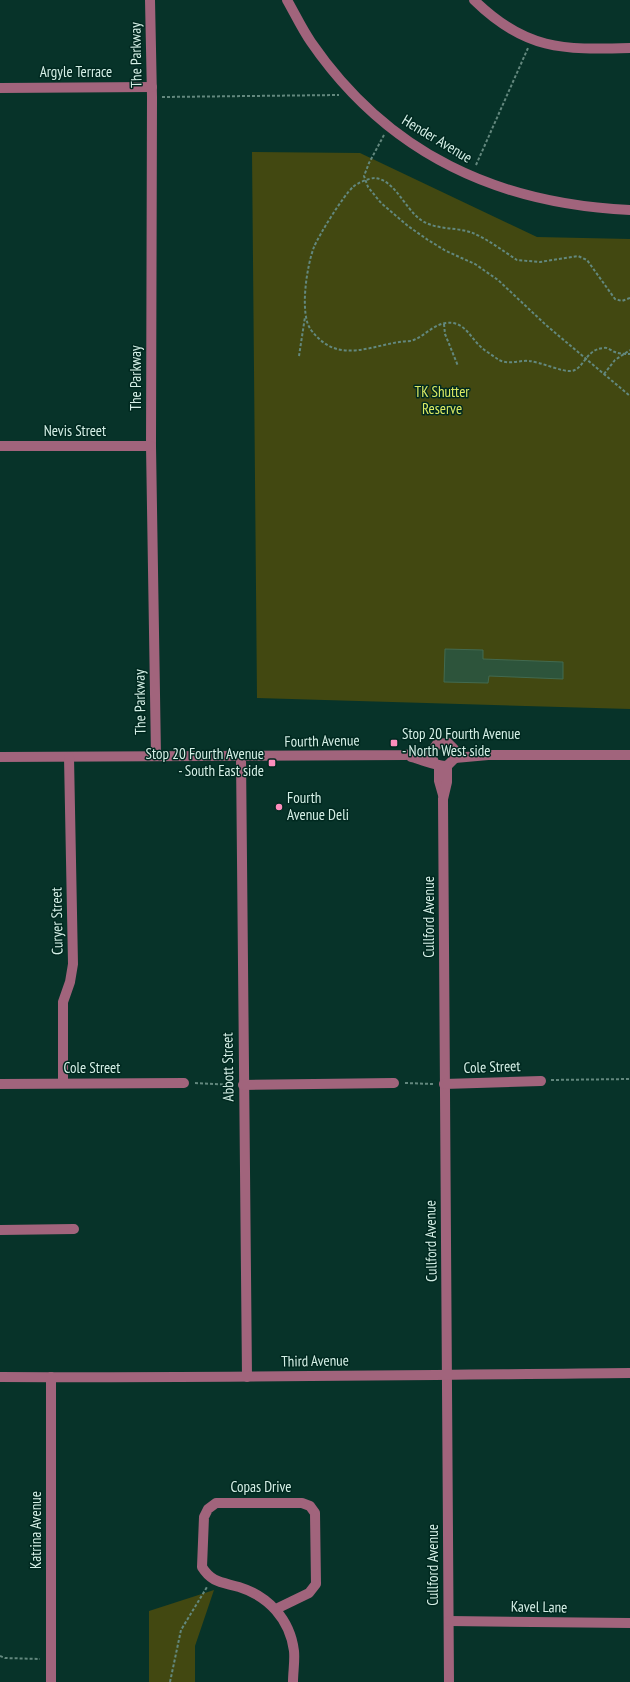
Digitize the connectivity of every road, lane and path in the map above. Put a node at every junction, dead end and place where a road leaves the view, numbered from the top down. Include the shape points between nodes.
1 (150, 0) edge
2 (287, 0) edge
3 (474, 0) edge
4 (532, 40) junction
5 (630, 48) edge
6 (0, 88) edge
7 (152, 92) junction
8 (354, 95) junction
9 (389, 127) junction
10 (471, 177) junction
11 (365, 181) junction
12 (630, 210) edge
13 (630, 298) edge
14 (306, 312) junction
15 (444, 324) junction
16 (630, 350) edge
17 (625, 354) junction
18 (630, 354) edge
19 (299, 356) dead end
20 (585, 358) junction
21 (458, 366) dead end
22 (604, 374) junction
23 (630, 396) edge
24 (0, 446) edge
25 (151, 446) junction
26 (431, 752) junction
27 (454, 754) junction
28 (405, 755) junction
29 (630, 755) edge
30 (156, 756) junction
31 (0, 757) edge
32 (69, 757) junction
33 (241, 757) junction
34 (440, 765) junction
35 (630, 1079) edge
36 (541, 1081) joint
37 (63, 1083) junction
38 (184, 1083) joint
39 (394, 1083) joint
40 (0, 1084) edge
41 (444, 1084) junction
42 (244, 1085) junction
43 (74, 1229) dead end
44 (0, 1230) edge
45 (630, 1373) edge
46 (448, 1375) junction
47 (0, 1377) edge
48 (51, 1377) junction
49 (247, 1377) junction
50 (208, 1586) dead end
51 (276, 1609) junction
52 (448, 1621) junction
53 (630, 1623) edge
54 (0, 1656) edge
55 (41, 1658) dead end
56 (51, 1682) edge
57 (170, 1682) edge
58 (293, 1682) edge
59 (449, 1682) edge

1 - 7 street, The Parkway
2 - 8 street, Hender Avenue via 310,41
3 - 4 street via 493,19
4 - 5 street via 578,50
4 - 10 path
6 - 7 street, Argyle Terrace
7 - 8 path
7 - 25 street, The Parkway
8 - 9 street, Hender Avenue
9 - 10 street, Hender Avenue via 420,149
9 - 11 path via 369,163 364,176
10 - 12 street, Hender Avenue via 508,191 544,200 591,208
11 - 13 path via 375,178 383,180 423,222 475,234 517,260 540,262 578,256 587,260 615,299 622,301
11 - 14 path via 353,186 314,247 306,285
11 - 20 path via 381,203 408,226 439,247 475,264 498,280
14 - 15 path via 306,323 320,340 332,348 343,351 357,351 411,341 420,338 437,325
14 - 19 path
15 - 20 path via 459,324 487,352 501,361 543,363 570,372 578,368
15 - 21 path via 445,334
16 - 17 path
17 - 18 path
17 - 20 path via 606,347 595,349
17 - 22 path via 614,360
20 - 22 path
22 - 23 path
24 - 25 street, Nevis Street
25 - 30 street, The Parkway
26 - 27 street via 437,744 443,742 448,743
26 - 28 street, Fourth Avenue
26 - 34 street via 431,757
27 - 29 street
27 - 34 street
28 - 33 street, Fourth Avenue
28 - 34 street, Fourth Avenue
30 - 32 street, Fourth Avenue
30 - 33 street, Fourth Avenue
31 - 32 street, Fourth Avenue
32 - 37 street, Curyer Street via 73,964 63,1002
33 - 42 street, Abbott Street
34 - 41 street, Cullford Avenue via 447,782 444,799
35 - 36 path
36 - 41 street, Cole Street
37 - 38 street, Cole Street
37 - 40 street, Cole Street
38 - 42 path
39 - 41 path
39 - 42 street
41 - 46 street, Cullford Avenue
42 - 49 street, Abbott Street
43 - 44 street
45 - 46 street, Third Avenue
46 - 49 street, Third Avenue
46 - 52 street, Cullford Avenue
47 - 48 street, Third Avenue
48 - 49 street, Third Avenue
48 - 56 street, Katrina Avenue
50 - 57 path via 181,1630
51 - 51 street, Copas Drive via 255,1593 213,1579 202,1567 204,1517 208,1509 216,1503 302,1503 310,1506 315,1513 316,1584 309,1593
51 - 58 street, Copas Drive via 292,1639
52 - 53 street, Kavel Lane
52 - 59 street, Cullford Avenue
54 - 55 path

